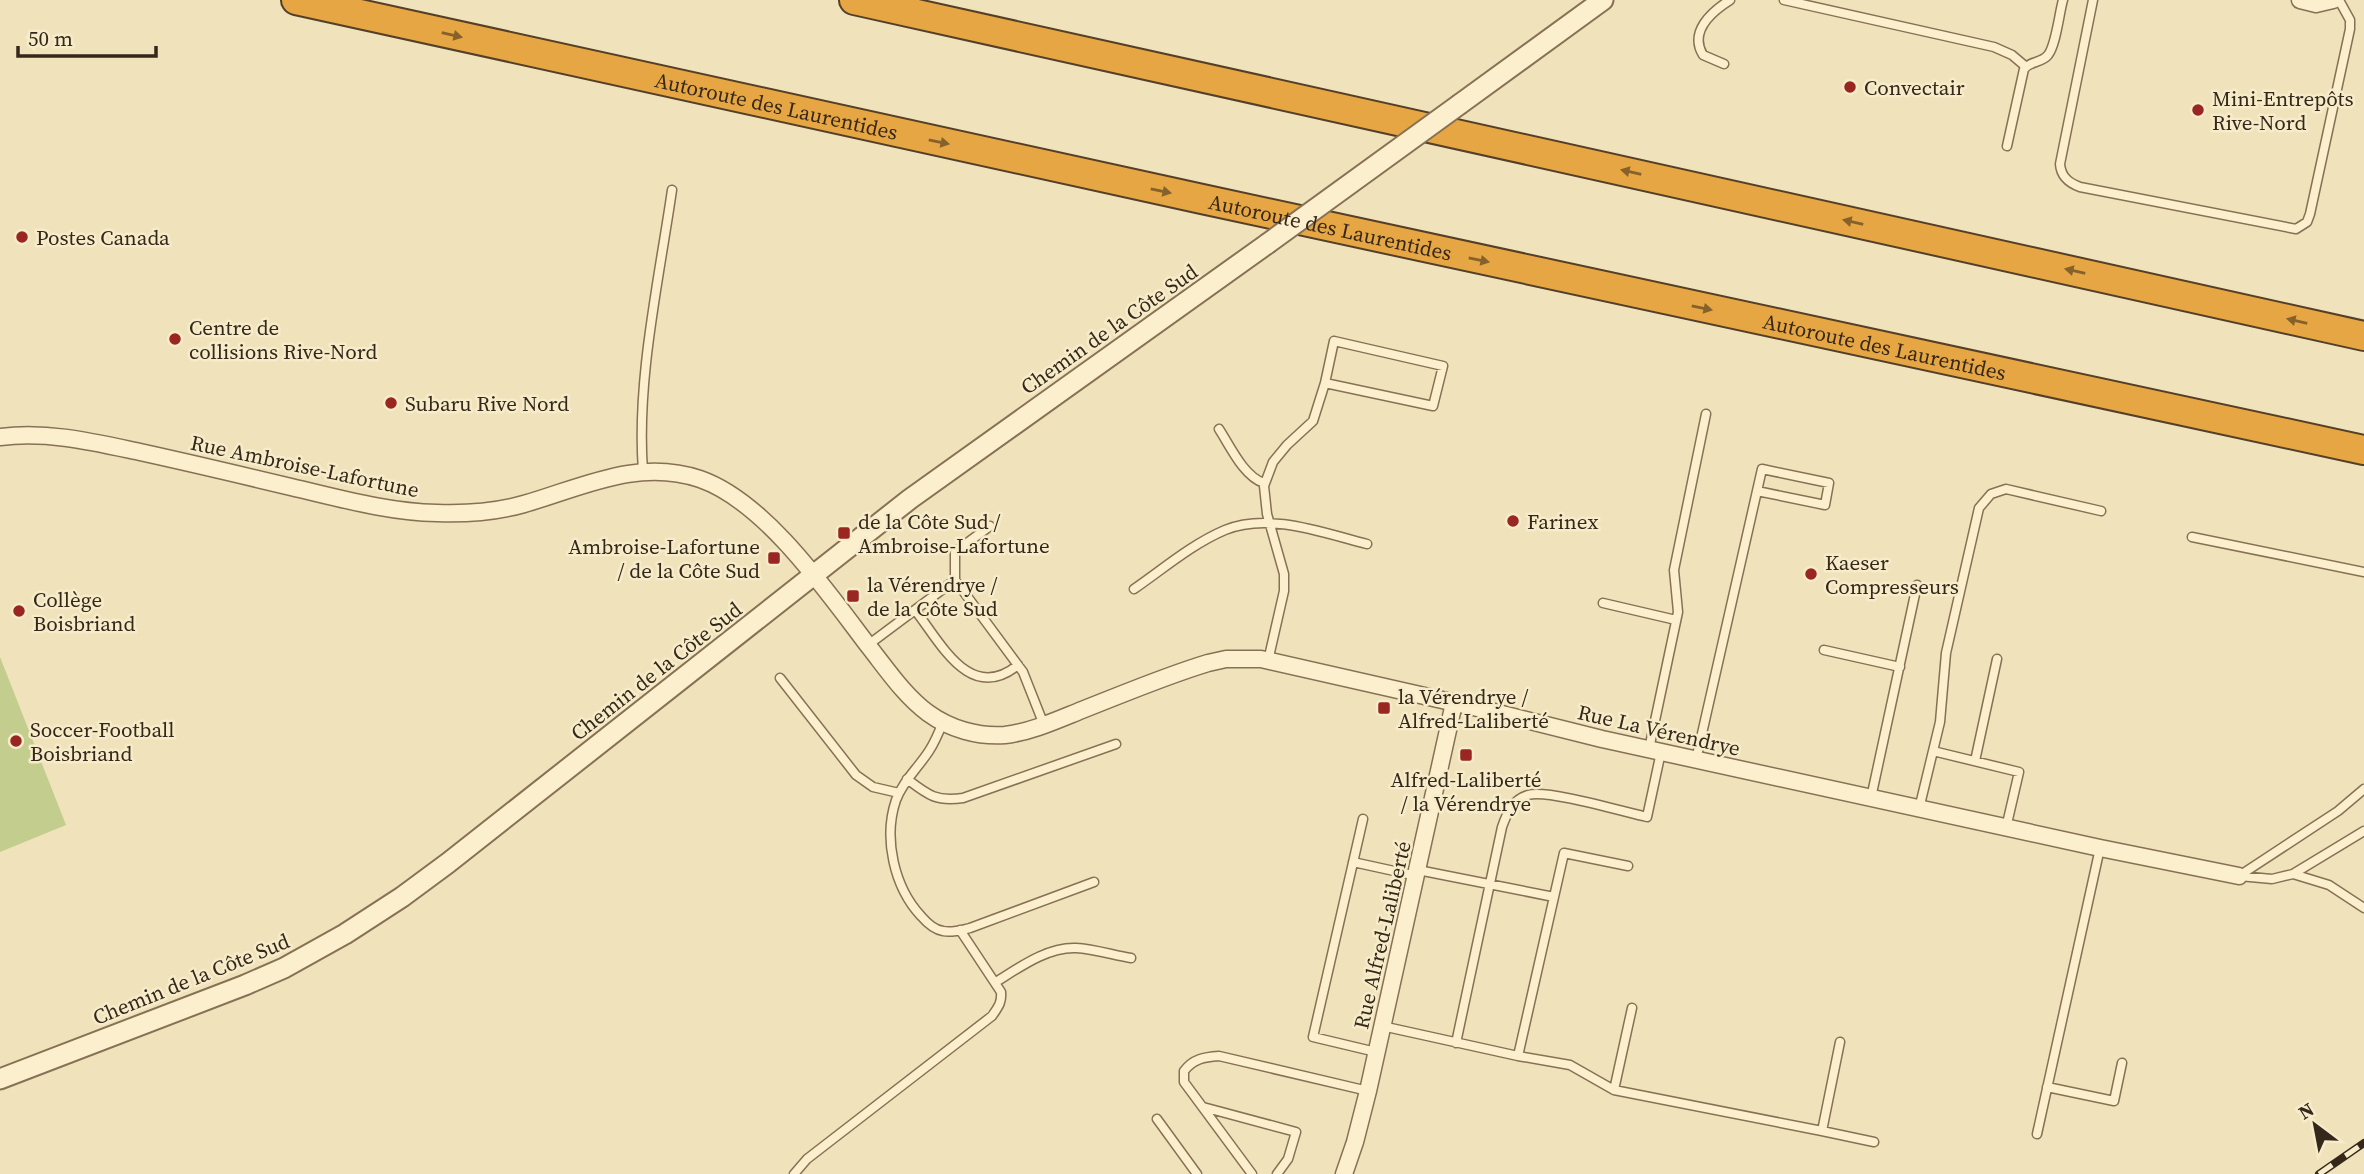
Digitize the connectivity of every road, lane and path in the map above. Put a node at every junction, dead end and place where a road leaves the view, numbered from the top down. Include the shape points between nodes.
1 (296, 0) edge
2 (854, 0) edge
3 (1603, 0) edge
4 (1730, 0) edge
5 (1784, 0) edge
6 (2063, 0) edge
7 (2093, 0) edge
8 (2300, 0) edge
9 (2333, 0) edge
10 (2339, 0) edge
11 (1724, 64) dead end
12 (2025, 66) junction
13 (2007, 146) dead end
14 (672, 190) dead end
15 (2364, 336) edge
16 (1325, 383) junction
17 (1706, 414) dead end
18 (1219, 429) dead end
19 (0, 437) edge
20 (2364, 450) edge
21 (643, 471) junction
22 (1264, 483) junction
23 (1757, 491) junction
24 (2101, 511) dead end
25 (1270, 524) junction
26 (990, 526) dead end
27 (2192, 537) dead end
28 (1367, 544) dead end
29 (2364, 572) edge
30 (813, 576) junction
31 (955, 580) junction
32 (1917, 585) dead end
33 (1134, 589) dead end
34 (1603, 603) dead end
35 (915, 610) junction
36 (1676, 620) junction
37 (868, 645) junction
38 (1824, 650) dead end
39 (1997, 659) dead end
40 (1268, 661) junction
41 (1018, 665) junction
42 (1900, 667) junction
43 (780, 678) dead end
44 (1454, 703) junction
45 (943, 722) junction
46 (1044, 725) junction
47 (1116, 744) dead end
48 (1655, 751) junction
49 (1933, 751) junction
50 (1695, 760) junction
51 (1975, 761) junction
52 (907, 779) junction
53 (2364, 789) edge
54 (899, 793) junction
55 (1871, 798) junction
56 (1919, 808) junction
57 (1363, 819) dead end
58 (2006, 828) junction
59 (2364, 831) edge
60 (2099, 848) junction
61 (1353, 862) junction
62 (1628, 866) dead end
63 (1418, 873) junction
64 (2292, 874) junction
65 (2239, 876) junction
66 (1094, 882) dead end
67 (1490, 884) junction
68 (1554, 897) junction
69 (2364, 908) edge
70 (960, 930) junction
71 (1131, 958) dead end
72 (996, 982) junction
73 (1632, 1008) dead end
74 (1382, 1026) junction
75 (1840, 1042) dead end
76 (1456, 1043) junction
77 (1376, 1052) junction
78 (1518, 1056) junction
79 (2122, 1063) dead end
80 (0, 1079) edge
81 (2047, 1087) junction
82 (1614, 1090) junction
83 (1368, 1091) junction
84 (1203, 1107) junction
85 (1157, 1119) dead end
86 (1822, 1131) junction
87 (2037, 1134) dead end
88 (1874, 1142) dead end
89 (794, 1174) edge
90 (1197, 1174) edge
91 (1252, 1174) edge
92 (1277, 1174) edge
93 (1345, 1174) edge

1 -> 20 highway, Autoroute des Laurentides
15 -> 2 highway
3 - 30 street, Chemin de la Côte Sud, bridge via 948,471
4 - 11 lane via 1709,17 1697,40 1703,55
5 - 12 lane via 1994,47
6 - 12 lane via 2049,53
7 - 10 lane via 2060,164 2062,175 2080,187 2295,229 2307,222 2310,214 2350,29
8 - 9 street via 2316,4
12 - 13 lane
14 - 21 lane via 643,388
16 - 16 lane via 1433,406 1443,366 1334,341
16 - 22 lane via 1313,421 1287,445
17 - 36 lane via 1674,570
18 - 22 lane via 1249,472
19 - 21 street, Rue Ambroise-Lafortune via 77,439 416,512 509,508 607,477
21 - 30 street, Rue Ambroise-Lafortune via 698,478 734,496 768,525
22 - 25 lane
23 - 23 lane via 1825,505 1829,483 1762,469
23 - 50 lane
24 - 49 lane via 2006,489 1991,494 1979,508 1946,653
25 - 28 lane
25 - 33 lane via 1238,526 1211,537
25 - 40 lane via 1281,558 1284,591
26 - 31 lane via 955,552
27 - 29 lane
30 - 37 street, Rue La Vérendrye
30 - 80 street, Chemin de la Côte Sud via 448,863 345,934 245,985
31 - 35 lane
31 - 41 lane
32 - 42 lane
34 - 36 lane
35 - 37 lane
35 - 41 lane via 965,673 987,679
36 - 48 lane
37 - 45 street, Rue La Vérendrye via 915,702
38 - 42 lane
39 - 51 lane
40 - 44 street, Rue La Vérendrye
40 - 46 street, Rue La Vérendrye via 1245,658 1208,663
41 - 46 lane
42 - 55 lane
43 - 54 lane via 856,775 873,787
44 - 48 street, Rue La Vérendrye
44 - 63 street, Rue Alfred-Laliberté
45 - 46 street, Rue La Vérendrye via 988,735
45 - 52 lane
47 - 52 lane via 963,798 929,796
48 - 50 street, Rue La Vérendrye
48 - 67 lane via 1647,817 1546,794 1518,799 1506,814
49 - 51 lane
49 - 56 lane
50 - 55 street, Rue La Vérendrye
51 - 58 lane via 2019,772
52 - 54 lane
53 - 65 lane
54 - 70 lane via 891,836 904,894 927,923 940,931
55 - 56 street, Rue La Vérendrye
56 - 58 street, Rue La Vérendrye
57 - 61 lane
58 - 60 street, Rue La Vérendrye
59 - 64 lane
60 - 65 street, Rue La Vérendrye
60 - 81 lane
61 - 63 lane
61 - 77 lane via 1312,1037
62 - 68 lane via 1564,853
63 - 67 lane
63 - 74 street, Rue Alfred-Laliberté
64 - 65 lane via 2272,879
64 - 69 lane via 2329,885
66 - 70 lane
67 - 68 lane
67 - 76 lane
68 - 78 lane
70 - 72 lane
71 - 72 lane via 1080,948 1058,950
72 - 89 lane via 1002,1000 992,1016
73 - 82 lane
74 - 76 lane
74 - 77 street, Rue Alfred-Laliberté
75 - 86 lane
76 - 78 lane
77 - 83 street, Rue Alfred-Laliberté
78 - 82 lane via 1570,1066
79 - 81 lane via 2114,1101
81 - 87 lane
82 - 86 lane
83 - 84 lane via 1219,1056 1205,1057 1189,1065 1183,1077
83 - 93 street, Rue Alfred-Laliberté
84 - 91 lane
84 - 92 lane via 1296,1132 1288,1159
85 - 90 lane
86 - 88 lane

